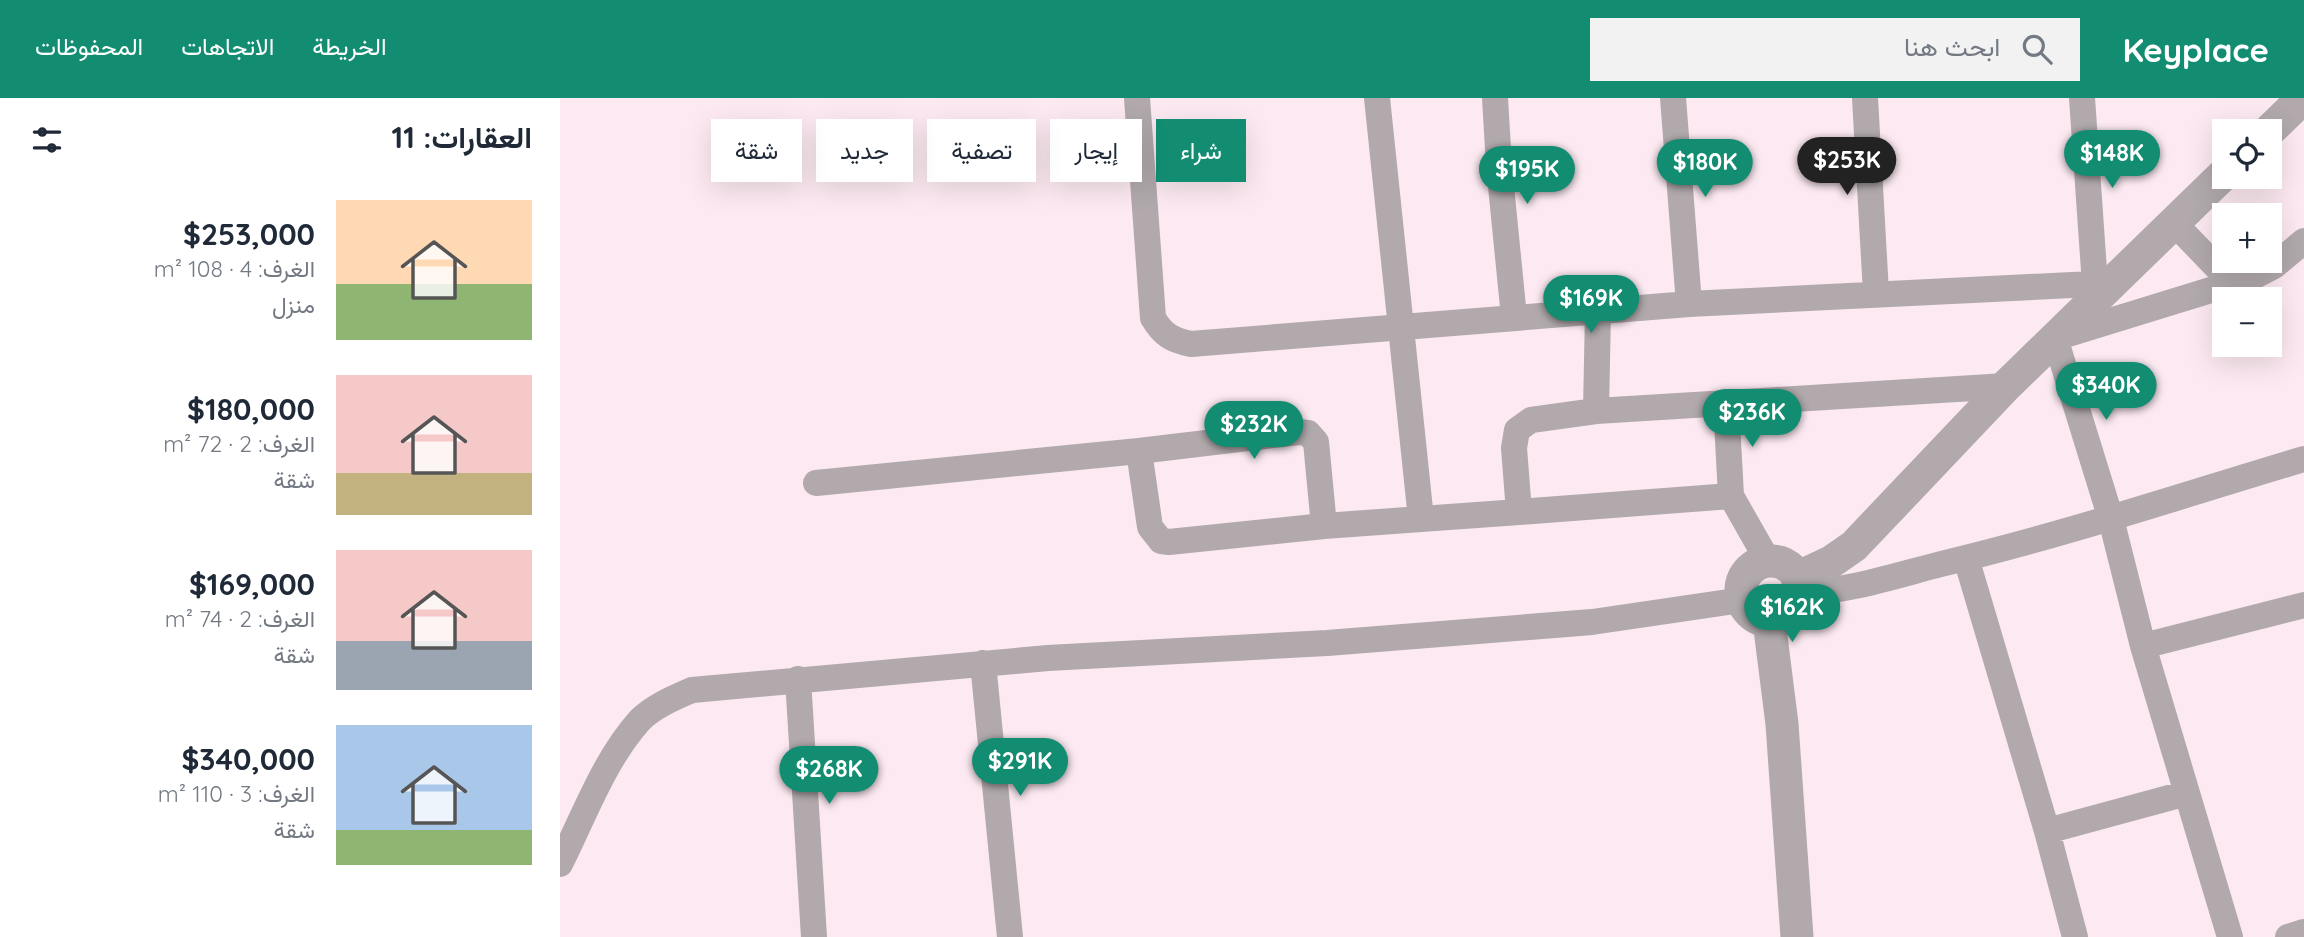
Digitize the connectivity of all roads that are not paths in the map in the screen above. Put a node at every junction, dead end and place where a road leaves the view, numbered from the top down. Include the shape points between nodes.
1 (1137, 98) edge
2 (1377, 98) edge
3 (1495, 98) edge
4 (1673, 98) edge
5 (1865, 98) edge
6 (2082, 98) edge
7 (2304, 98) edge
8 (2282, 119) edge
9 (2212, 186) edge
10 (2174, 223) junction
11 (2304, 241) edge
12 (2231, 283) junction
13 (2103, 284) junction
14 (1876, 293) junction
15 (1689, 304) junction
16 (1598, 311) junction
17 (1514, 317) junction
18 (1402, 327) junction
19 (2055, 338) junction
20 (2006, 386) junction
21 (1726, 403) junction
22 (1596, 411) junction
23 (1139, 451) junction
24 (2304, 459) edge
25 (816, 483) dead end
26 (1731, 496) junction
27 (1520, 512) junction
28 (1421, 519) junction
29 (2111, 519) junction
30 (1324, 526) junction
31 (1966, 558) junction
32 (1768, 561) junction
33 (1799, 585) junction
34 (1742, 600) junction
35 (2304, 605) edge
36 (1769, 621) junction
37 (2143, 646) junction
38 (984, 663) junction
39 (798, 679) junction
40 (2187, 793) junction
41 (2047, 831) junction
42 (560, 863) edge
43 (2304, 932) edge
44 (814, 937) edge
45 (1010, 937) edge
46 (1797, 937) edge
47 (2075, 937) edge
48 (2230, 937) edge
49 (2288, 937) edge

1 - 18 street via 1153,318 1160,330 1171,339 1191,344
2 - 18 street
3 - 17 street
4 - 15 street
5 - 14 street
6 - 13 street
7 - 8 street
9 - 10 street
10 - 12 street
10 - 13 street
11 - 12 street via 2274,266
12 - 19 street
13 - 14 street
13 - 19 street
14 - 15 street
15 - 16 street
16 - 17 street
16 - 22 street
17 - 18 street
18 - 28 street
19 - 20 street
19 - 29 street
20 - 21 street
20 - 33 street via 1854,546
21 - 22 street
21 - 26 street
22 - 27 street via 1531,420 1517,430 1514,448
23 - 25 street
23 - 30 street via 1150,527 1161,541
23 - 30 street via 1308,433 1316,442
24 - 29 street
26 - 27 street
26 - 32 street
27 - 28 street
28 - 30 street
29 - 31 street
29 - 37 street
31 - 33 street via 1858,586
31 - 41 street
32 - 33 street via 1786,565
32 - 34 street via 1745,575
33 - 36 street via 1796,608 1784,618
34 - 36 street via 1752,615
34 - 38 street via 1592,622
35 - 37 street
36 - 46 street via 1782,724
37 - 40 street
38 - 39 street
38 - 45 street
39 - 42 street via 692,690 641,719 610,762
39 - 44 street
40 - 41 street
40 - 48 street
41 - 47 street
43 - 49 street

